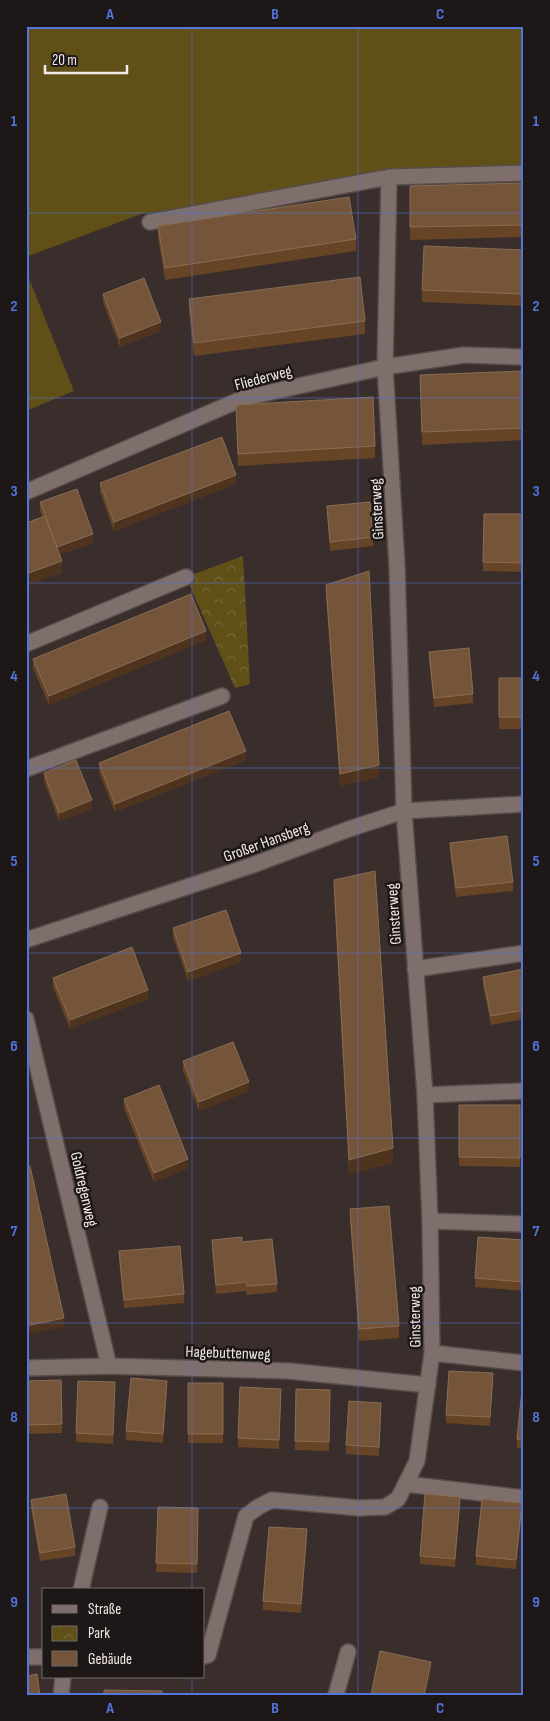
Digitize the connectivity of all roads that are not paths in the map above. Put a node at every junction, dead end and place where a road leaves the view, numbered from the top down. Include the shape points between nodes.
1 (524, 172) edge
2 (389, 177) junction
3 (150, 222) dead end
4 (524, 357) edge
5 (385, 367) junction
6 (26, 492) edge
7 (186, 578) dead end
8 (26, 644) edge
9 (222, 696) dead end
10 (26, 769) edge
11 (524, 804) edge
12 (404, 811) junction
13 (26, 940) edge
14 (524, 953) edge
15 (415, 970) junction
16 (26, 1019) edge
17 (524, 1091) edge
18 (425, 1095) junction
19 (430, 1221) junction
20 (524, 1224) edge
21 (432, 1353) junction
22 (524, 1363) edge
23 (109, 1366) junction
24 (26, 1368) edge
25 (428, 1385) junction
26 (406, 1484) junction
27 (524, 1498) edge
28 (100, 1507) dead end
29 (80, 1588) edge
30 (348, 1652) dead end
31 (205, 1656) edge
32 (26, 1657) edge
33 (42, 1657) edge
34 (63, 1678) edge
35 (61, 1695) edge
36 (336, 1695) edge

1 - 2 street
2 - 3 street
2 - 5 street, Ginsterweg
4 - 5 street, Fliederweg via 464,355
5 - 6 street, Fliederweg via 244,398
5 - 12 street, Ginsterweg via 397,566
7 - 8 street
9 - 10 street
11 - 12 street, Großer Hansberg
12 - 13 street, Großer Hansberg
12 - 15 street, Ginsterweg
14 - 15 street
15 - 18 street, Ginsterweg
16 - 23 street, Goldregenweg
17 - 18 street
18 - 19 street, Ginsterweg
19 - 20 street
19 - 21 street, Ginsterweg
21 - 22 street
21 - 25 street, Ginsterweg
23 - 24 street, Hagebuttenweg
23 - 25 street, Hagebuttenweg via 290,1372
25 - 26 street, Ginsterweg via 417,1461
26 - 27 street
26 - 31 street, Ginsterweg via 398,1499 385,1507 359,1508 272,1500 246,1516 208,1655
28 - 29 street
30 - 36 street
32 - 33 street
34 - 35 street

